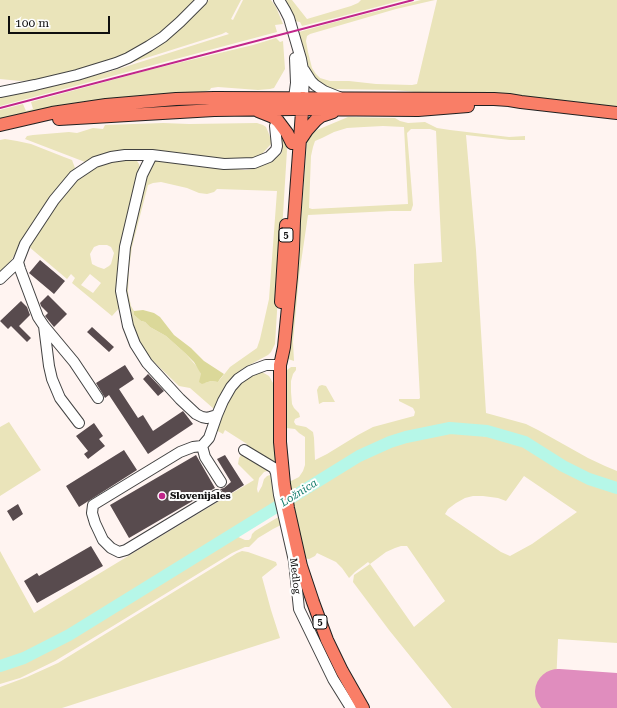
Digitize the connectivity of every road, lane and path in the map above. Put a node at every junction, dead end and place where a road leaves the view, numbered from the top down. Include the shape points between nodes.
1 (202, 0) edge
2 (279, 0) edge
3 (294, 34) junction
4 (302, 66) junction
5 (0, 92) edge
6 (298, 103) junction
7 (341, 104) junction
8 (253, 109) junction
9 (617, 113) edge
10 (26, 119) junction
11 (0, 125) edge
12 (275, 126) dead end
13 (296, 142) junction
14 (152, 155) junction
15 (18, 262) junction
16 (0, 279) edge
17 (44, 326) junction
18 (280, 363) junction
19 (98, 398) dead end
20 (217, 415) junction
21 (79, 423) dead end
22 (202, 446) junction
23 (244, 450) dead end
24 (221, 482) dead end
25 (217, 495) dead end
26 (351, 708) edge
27 (363, 708) edge

1 - 5 street via 163,36 128,58 70,76
2 - 3 street
3 - 4 street
3 - 6 street
4 - 6 street via 304,75
4 - 7 street via 315,85
6 - 7 main road
6 - 8 main road
6 - 10 main road via 214,98 135,102 76,109
6 - 13 main road, 5
7 - 9 main road via 417,99 494,99
7 - 13 main road via 316,120
8 - 10 main road
8 - 13 main road via 273,117
10 - 11 main road
12 - 14 street via 276,150 269,157 254,163 224,164
13 - 18 main road, 5 via 291,277
14 - 15 street via 125,154 112,157 95,162 74,176 54,200 26,244
14 - 20 street via 142,175 125,247 121,291 128,326 147,363 180,399 202,417
15 - 16 street
15 - 17 street via 38,317
17 - 19 street via 74,362
17 - 21 street via 52,379 60,398
18 - 20 street via 250,371 238,379 231,387
18 - 27 main road, 5 via 280,442 284,484 301,566 327,640
20 - 22 street via 209,438
22 - 24 street
22 - 25 street via 180,452 93,505 95,523 103,540 119,552
23 - 26 street, Medlog via 274,468 294,561 299,609 333,679

